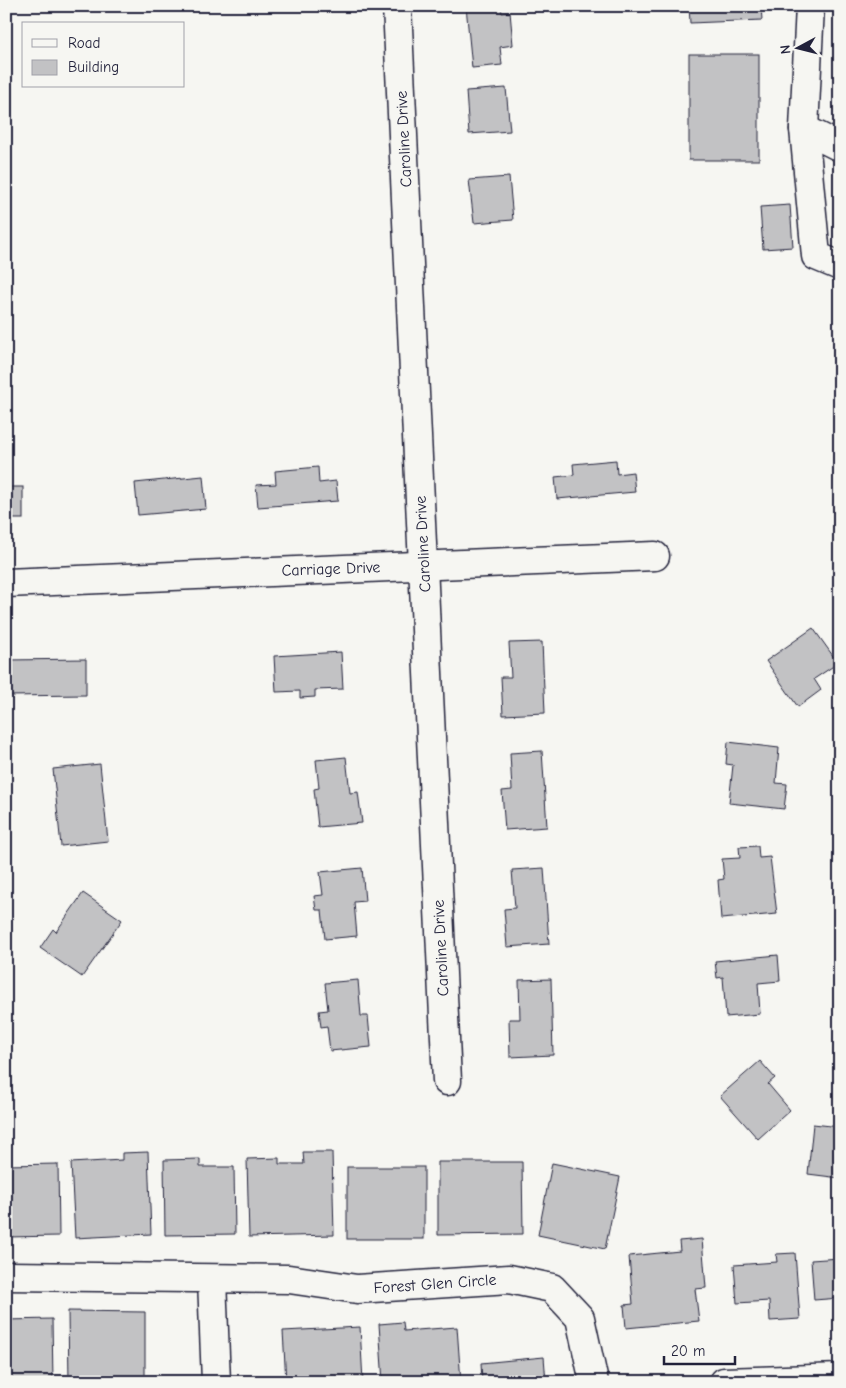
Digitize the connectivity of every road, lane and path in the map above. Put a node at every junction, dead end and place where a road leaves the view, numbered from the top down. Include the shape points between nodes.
1 (397, 6) edge
2 (810, 6) edge
3 (804, 129) junction
4 (840, 147) edge
5 (840, 266) edge
6 (655, 556) dead end
7 (424, 566) junction
8 (6, 583) edge
9 (447, 1081) dead end
10 (6, 1276) edge
11 (212, 1279) junction
12 (840, 1378) edge
13 (216, 1382) edge
14 (594, 1382) edge
15 (724, 1382) edge

1 - 7 street, Caroline Drive
2 - 3 street
3 - 4 street
3 - 5 street via 816,256
6 - 7 street, Carriage Drive
7 - 8 street, Carriage Drive
7 - 9 street, Caroline Drive
10 - 11 street, Forest Glen Circle
11 - 13 street
11 - 14 street, Forest Glen Circle via 289,1279 357,1289 509,1280 552,1288 580,1318
12 - 15 street

